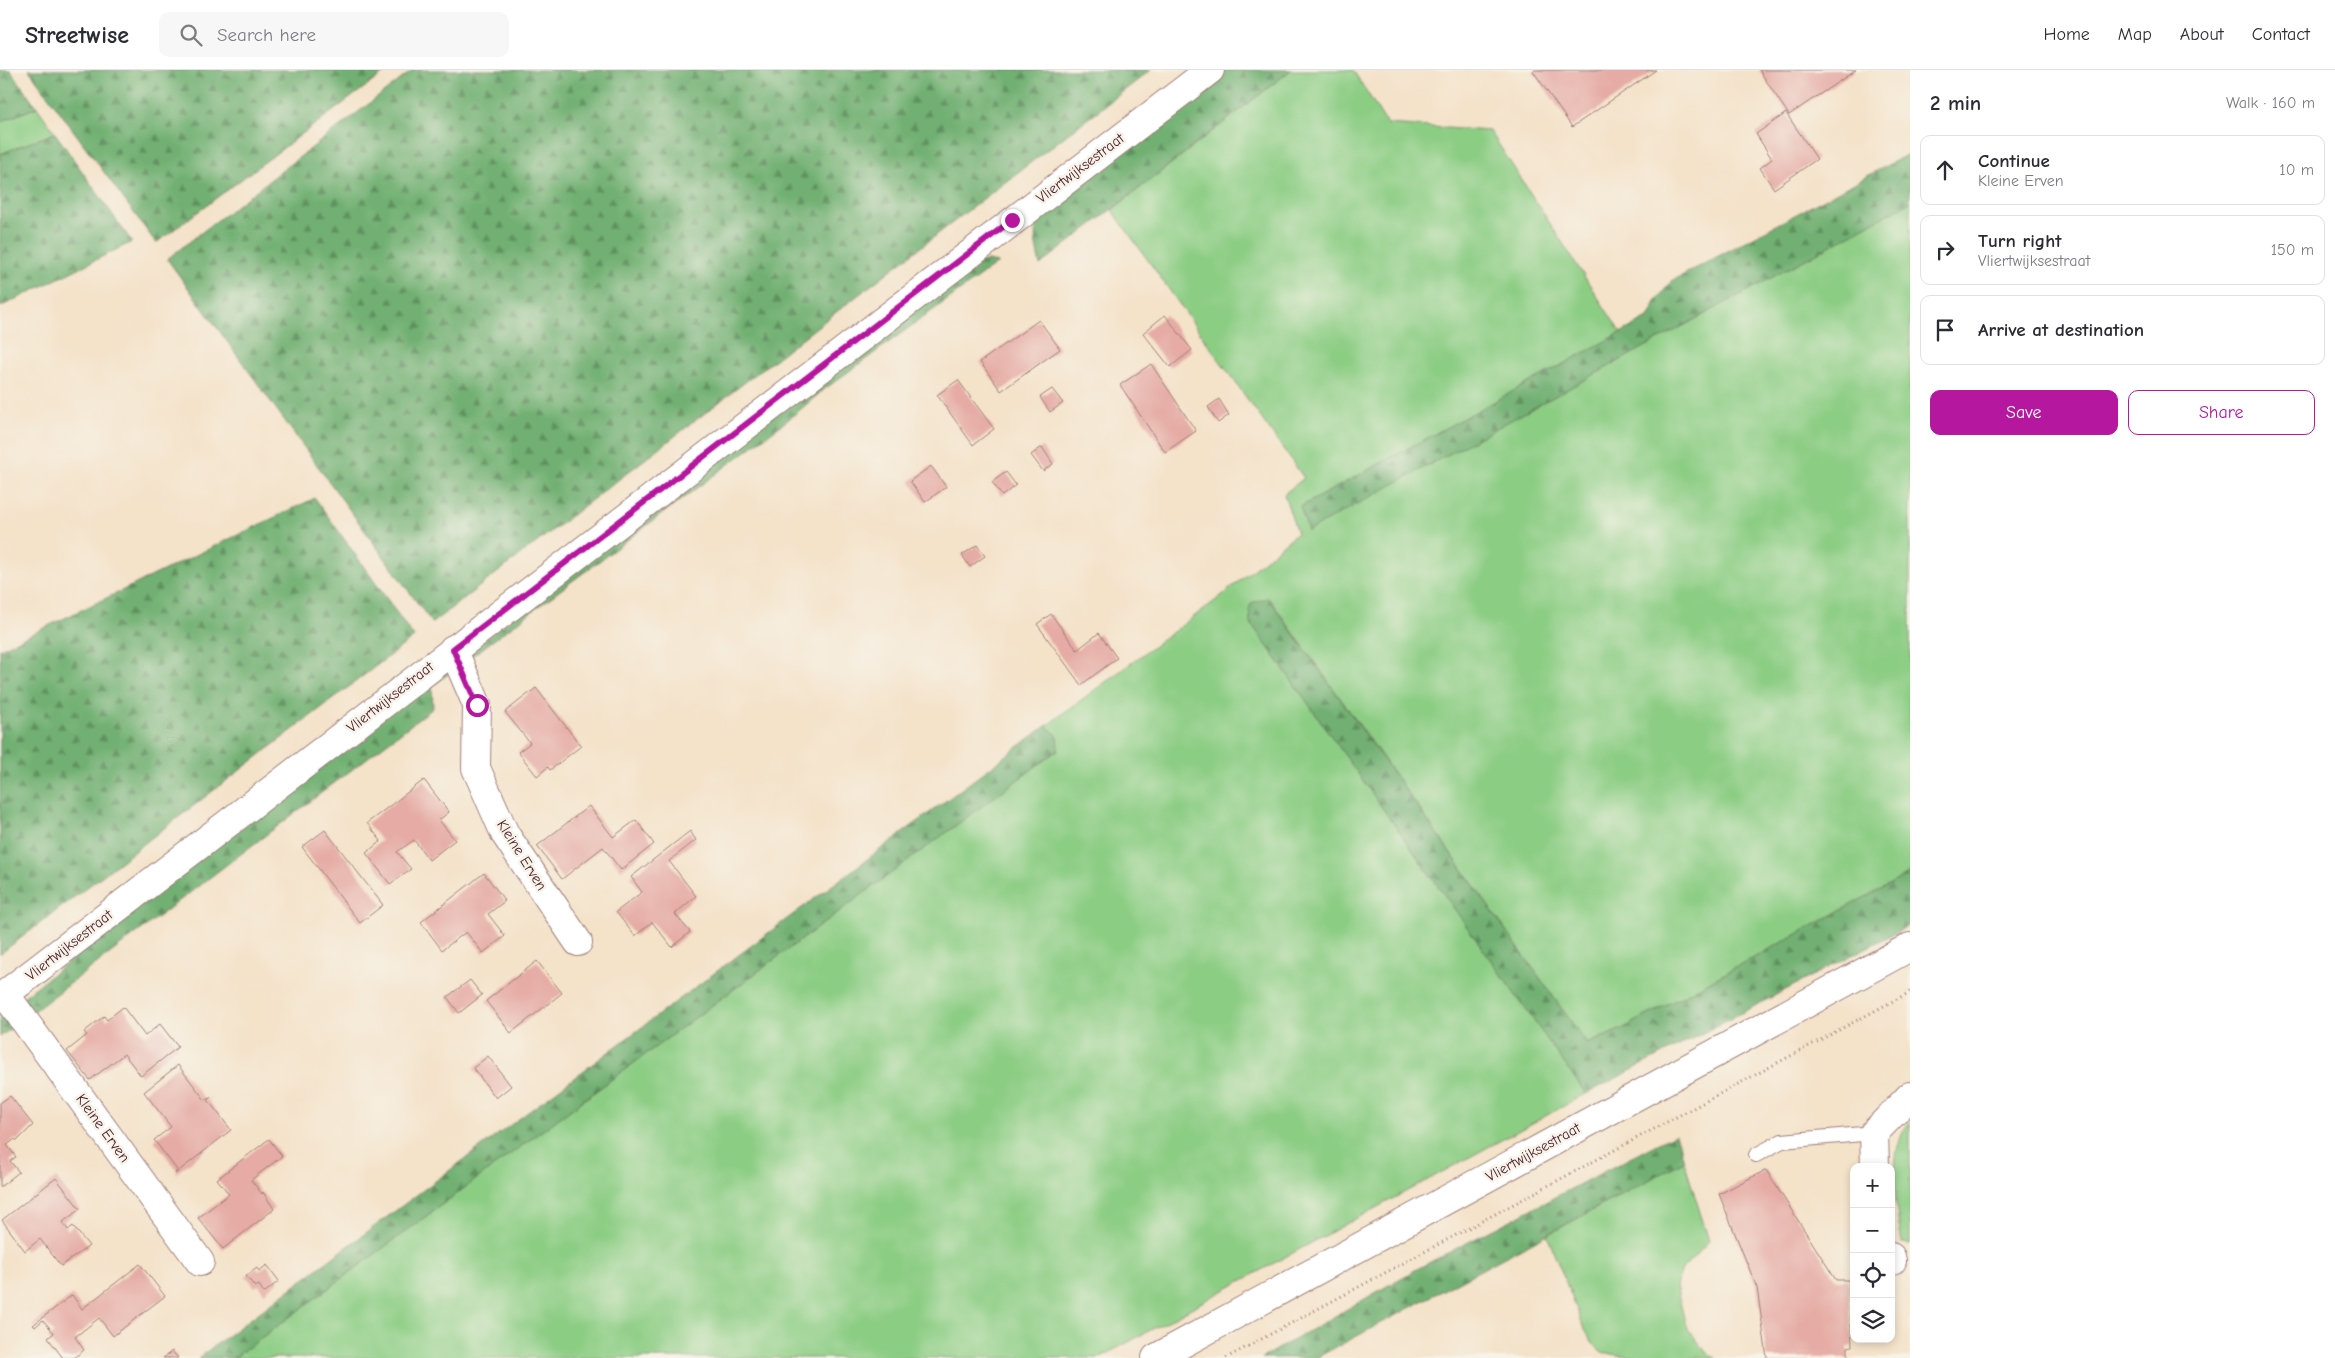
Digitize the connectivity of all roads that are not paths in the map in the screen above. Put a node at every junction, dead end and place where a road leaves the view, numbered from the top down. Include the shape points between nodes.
1 (1210, 70) edge
2 (453, 649) junction
3 (578, 942) dead end
4 (1910, 947) edge
5 (2, 996) edge
6 (1910, 1096) edge
7 (1874, 1132) junction
8 (1756, 1154) dead end
9 (1876, 1163) edge
10 (200, 1262) dead end
11 (1156, 1358) edge

1 - 2 street, Vliertwijksestraat
2 - 3 street, Kleine Erven via 477,705 476,768 505,834
2 - 5 street, Vliertwijksestraat
4 - 11 street, Vliertwijksestraat
5 - 10 street, Kleine Erven
6 - 7 street
7 - 8 lane via 1782,1141
7 - 9 street

